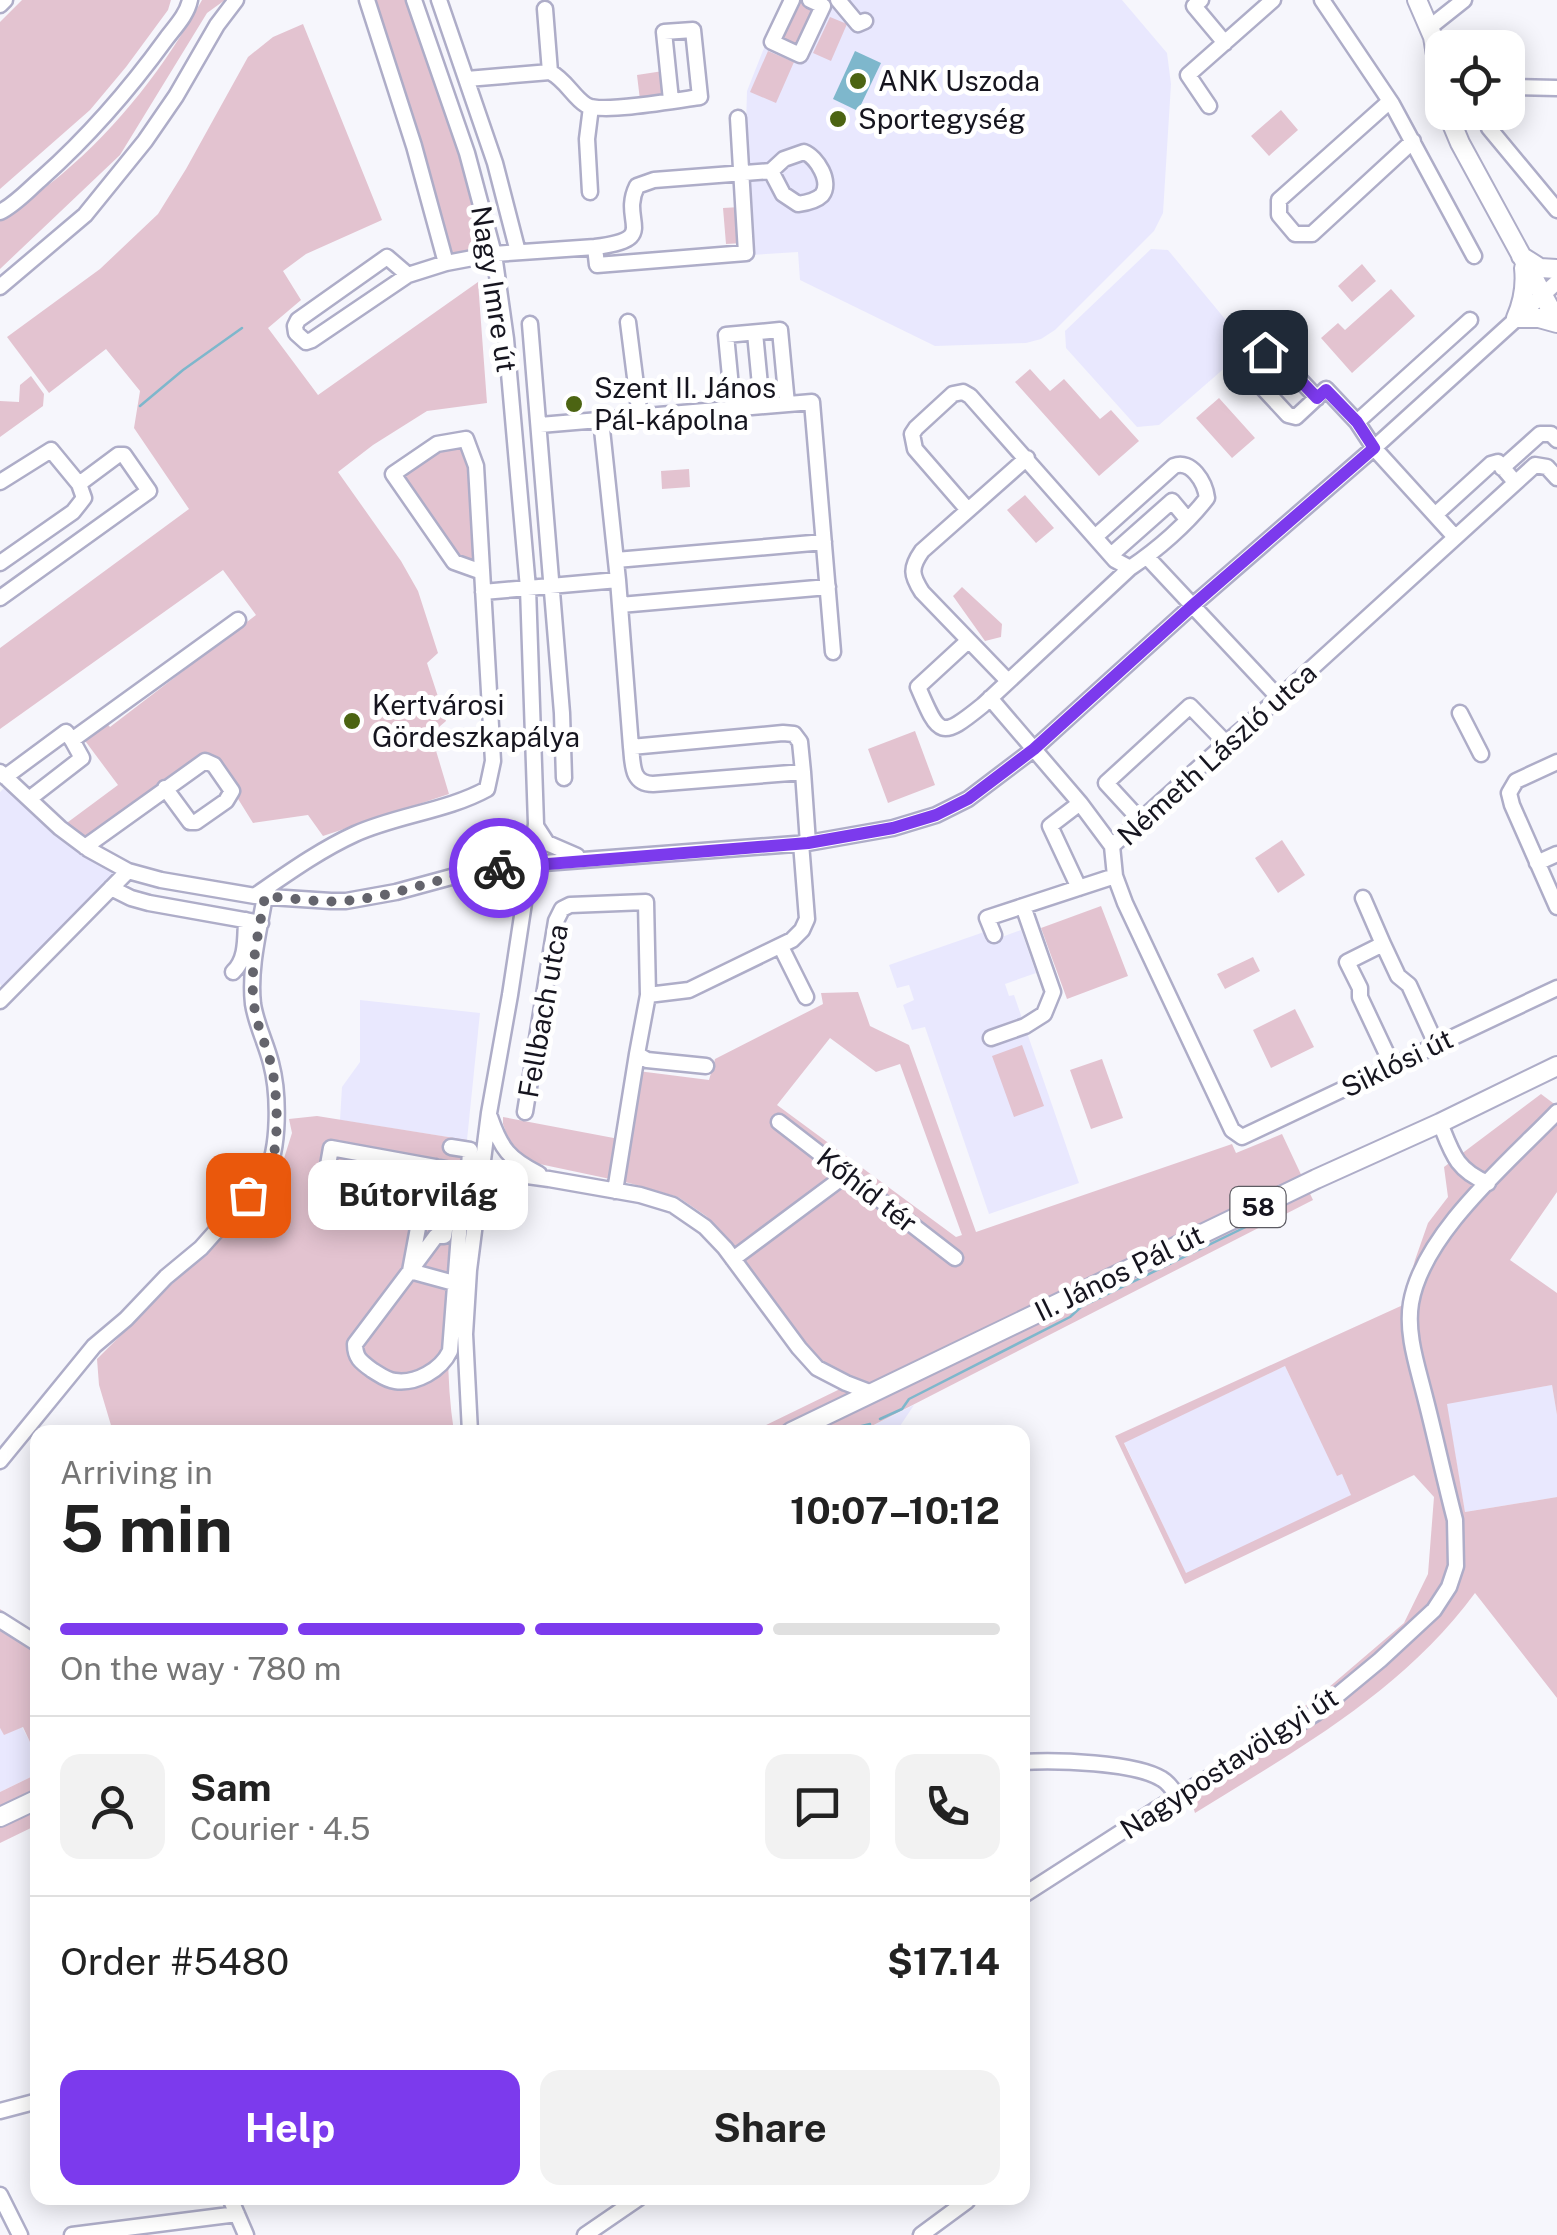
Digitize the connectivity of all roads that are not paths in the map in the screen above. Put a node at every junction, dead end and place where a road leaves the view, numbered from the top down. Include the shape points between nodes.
1 (190, 0) edge
2 (236, 0) edge
3 (367, 0) edge
4 (414, 0) edge
5 (439, 0) edge
6 (792, 0) edge
7 (810, 0) edge
8 (838, 0) edge
9 (1201, 0) edge
10 (1273, 0) edge
11 (1322, 0) edge
12 (1417, 0) edge
13 (1464, 0) edge
14 (545, 9) dead end
15 (865, 21) dead end
16 (1430, 26) junction
17 (1431, 30) edge
18 (1225, 42) junction
19 (550, 72) junction
20 (467, 79) junction
21 (1525, 87) edge
22 (1557, 88) edge
23 (672, 100) junction
24 (1390, 102) junction
25 (1209, 106) dead end
26 (591, 107) junction
27 (738, 118) dead end
28 (1455, 130) edge
29 (1491, 130) edge
30 (1413, 140) junction
31 (770, 171) dead end
32 (741, 173) junction
33 (590, 192) dead end
34 (1557, 210) edge
35 (0, 212) edge
36 (595, 247) junction
37 (518, 252) junction
38 (494, 254) junction
39 (1520, 255) junction
40 (1474, 256) dead end
41 (446, 264) junction
42 (1557, 270) edge
43 (408, 276) junction
44 (0, 287) edge
45 (1550, 288) edge
46 (1516, 318) junction
47 (1470, 320) dead end
48 (628, 322) dead end
49 (1557, 322) edge
50 (530, 324) dead end
51 (754, 332) junction
52 (1317, 398) junction
53 (786, 404) junction
54 (762, 406) junction
55 (733, 408) junction
56 (640, 417) junction
57 (602, 420) junction
58 (1357, 422) junction
59 (540, 424) junction
60 (1557, 440) edge
61 (1374, 448) junction
62 (1027, 458) junction
63 (1554, 467) edge
64 (1502, 468) junction
65 (0, 482) edge
66 (1516, 482) junction
67 (79, 484) junction
68 (968, 510) junction
69 (1435, 516) junction
70 (1187, 519) junction
71 (1095, 537) junction
72 (1455, 538) junction
73 (824, 542) junction
74 (1110, 555) junction
75 (1146, 557) junction
76 (616, 560) junction
77 (0, 562) edge
78 (1130, 568) junction
79 (482, 572) junction
80 (618, 580) junction
81 (552, 586) junction
82 (528, 588) junction
83 (828, 588) junction
84 (484, 592) junction
85 (0, 598) edge
86 (620, 605) junction
87 (1192, 606) junction
88 (238, 620) dead end
89 (968, 640) junction
90 (833, 652) dead end
91 (1008, 681) junction
92 (990, 698) junction
93 (1280, 698) junction
94 (1460, 712) dead end
95 (72, 740) junction
96 (1226, 743) junction
97 (631, 747) junction
98 (1034, 749) junction
99 (1480, 754) dead end
100 (1557, 762) edge
101 (803, 772) junction
102 (2, 774) edge
103 (564, 778) dead end
104 (166, 788) junction
105 (28, 798) junction
106 (1080, 803) junction
107 (1140, 822) junction
108 (536, 824) junction
109 (805, 843) junction
110 (1112, 846) junction
111 (85, 848) junction
112 (1557, 854) edge
113 (587, 860) junction
114 (1538, 863) junction
115 (531, 864) junction
116 (128, 871) junction
117 (1115, 876) junction
118 (112, 888) junction
119 (1079, 888) junction
120 (260, 896) junction
121 (1363, 898) dead end
122 (1023, 906) junction
123 (1557, 908) edge
124 (253, 921) junction
125 (994, 935) dead end
126 (1384, 944) junction
127 (781, 946) junction
128 (232, 972) dead end
129 (1557, 988) edge
130 (648, 995) junction
131 (806, 997) dead end
132 (0, 1001) edge
133 (991, 1038) dead end
134 (1436, 1044) junction
135 (637, 1054) junction
136 (706, 1066) dead end
137 (1392, 1066) junction
138 (1557, 1066) edge
139 (525, 1112) dead end
140 (1557, 1112) edge
141 (489, 1113) junction
142 (779, 1122) dead end
143 (1440, 1123) junction
144 (1237, 1135) joint
145 (451, 1147) dead end
146 (361, 1154) junction
147 (408, 1162) junction
148 (435, 1166) junction
149 (475, 1172) junction
150 (848, 1174) junction
151 (383, 1176) junction
152 (549, 1179) junction
153 (1488, 1183) junction
154 (362, 1189) junction
155 (615, 1191) junction
156 (396, 1194) junction
157 (461, 1197) junction
158 (426, 1201) junction
159 (443, 1232) junction
160 (955, 1258) dead end
161 (733, 1259) junction
162 (410, 1271) junction
163 (454, 1283) junction
164 (872, 1393) junction
165 (472, 1425) edge
166 (806, 1425) edge
167 (0, 1461) edge
168 (0, 1620) edge
169 (30, 1639) edge
170 (1030, 1762) edge
171 (1178, 1796) junction
172 (30, 1803) edge
173 (0, 1817) edge
174 (1030, 1891) edge
175 (30, 2103) edge
176 (0, 2111) edge
177 (0, 2194) edge
178 (233, 2205) edge
179 (629, 2205) edge
180 (958, 2205) edge
181 (237, 2214) junction
182 (20, 2235) edge
183 (72, 2235) edge
184 (246, 2235) edge
185 (585, 2235) edge
186 (921, 2235) edge

1 - 35 street via 103,119
2 - 44 street via 104,192
3 - 41 street, Nagy Imre út
4 - 38 street, Nagy Imre út
5 - 20 street, Nagy Imre út
6 - 7 street via 772,42 800,55 823,6
8 - 15 street via 858,24
9 - 18 street via 1194,6
10 - 18 street
11 - 24 street
12 - 16 main road
13 - 16 street
14 - 19 street
16 - 17 main road
18 - 25 street via 1188,74
19 - 20 street
19 - 26 street
20 - 37 street, Nagy Imre út
21 - 22 street
23 - 23 street via 700,97 693,30 664,32
23 - 26 street
24 - 30 street
24 - 30 street via 1279,200 1279,215 1295,234 1312,234
26 - 33 street
27 - 32 street
28 - 39 main road
29 - 34 street
30 - 40 street
31 - 32 street
32 - 36 street via 637,186 634,232 618,244
32 - 36 street via 746,253 597,264
36 - 37 street
37 - 38 street
38 - 41 street
38 - 82 street, Nagy Imre út
39 - 42 main road
39 - 45 main road
39 - 46 main road via 1525,288
41 - 43 street
43 - 43 street via 312,340 296,334 298,320 387,257
45 - 46 street
45 - 49 main road
46 - 49 main road
46 - 61 street
47 - 58 street
48 - 56 street
50 - 59 street, Nagy Imre út
51 - 53 street via 780,330
51 - 54 street
51 - 55 street via 726,335
52 - 52 street via 1272,352 1248,368 1288,415 1296,418
52 - 58 street via 1326,390
53 - 54 street
53 - 73 street via 812,402
54 - 55 street
55 - 56 street
56 - 57 street
57 - 59 street
57 - 76 street
58 - 61 street
59 - 81 street, Nagy Imre út
60 - 64 street via 1540,434
61 - 69 street
61 - 87 street
62 - 68 street
62 - 68 street via 970,396 953,394 912,440
62 - 71 street
63 - 66 street, Németh László utca via 1535,466
64 - 66 street
64 - 69 street via 1491,464
65 - 67 street via 51,450
66 - 72 street, Németh László utca
67 - 77 street via 84,498 73,512
67 - 85 street via 124,455 149,491
68 - 89 street via 922,551 913,572 922,592
69 - 72 street
70 - 71 street via 1206,492 1181,463
70 - 74 street via 1172,502
70 - 75 street
71 - 74 street
72 - 93 street, Németh László utca via 1442,560
73 - 76 street
73 - 83 street
74 - 78 street
75 - 78 street
75 - 87 street
76 - 80 street
78 - 91 street
79 - 79 street via 472,449 466,440 437,444 394,474 454,562
79 - 84 street
80 - 81 street
80 - 86 street
81 - 82 street
81 - 103 street, Nagy Imre út
82 - 84 street
82 - 108 street, Nagy Imre út
83 - 86 street
83 - 90 street
84 - 120 street via 492,761 485,791 357,833
86 - 97 street
87 - 93 street
87 - 98 street
88 - 95 street
89 - 91 street
89 - 92 street via 918,687 932,719 946,730
91 - 92 street
92 - 98 street
93 - 96 street, Németh László utca
94 - 99 street
95 - 102 street via 66,732
95 - 105 street via 82,758
96 - 107 street, Németh László utca
96 - 107 street via 1190,706 1106,784
97 - 101 street via 634,772 644,784
97 - 101 street via 794,734
98 - 106 street
98 - 109 street via 936,815
100 - 114 street via 1516,781 1509,793
101 - 109 street
102 - 105 street
104 - 104 street via 205,761 232,791 190,822
104 - 111 street
105 - 111 street
106 - 110 street
106 - 119 street via 1050,826
107 - 110 street, Németh László utca
108 - 113 street via 546,843
108 - 115 street, Nagy Imre út
109 - 113 street
109 - 127 street via 807,918
110 - 117 street, Németh László utca
111 - 116 street
112 - 114 street
113 - 115 street
114 - 123 street
115 - 120 street via 346,901
115 - 141 street, Nagy Imre út
116 - 118 street
116 - 120 street
117 - 119 street
117 - 144 street, Németh László utca
118 - 124 street via 149,903
118 - 132 street
119 - 122 street
120 - 124 street
121 - 126 street
122 - 125 street via 987,918
122 - 133 street via 1053,992 1044,1014
124 - 128 street
124 - 167 street via 252,992 275,1087 271,1166 201,1248 94,1346
126 - 134 street
126 - 137 street via 1347,962
127 - 130 street via 689,990
127 - 131 street
129 - 134 street, Siklósi út
130 - 135 street, Fellbach utca
130 - 139 street, Fellbach utca via 654,923 646,902 562,909
134 - 137 street, Siklósi út
135 - 136 street
135 - 155 street, Fellbach utca
137 - 144 street, Siklósi út via 1248,1136
138 - 143 main road, II. János Pál út / 58
140 - 153 street
141 - 149 street, Nagy Imre út
141 - 152 street via 509,1155
142 - 150 street, Kőhíd tér
143 - 153 street via 1456,1161
143 - 164 main road, II. János Pál út / 58
145 - 149 street via 470,1150
146 - 147 street
146 - 151 street
146 - 154 street via 331,1148 325,1182
147 - 148 street
147 - 151 street
148 - 149 street
148 - 157 street
148 - 158 street
149 - 152 street
149 - 157 street
149 - 165 street via 465,1334
150 - 160 street, Kőhíd tér
150 - 161 street
151 - 154 street
151 - 156 street
152 - 155 street
153 - 171 street, Nagypostavölgyi út via 1443,1232 1410,1306 1416,1366 1454,1520 1456,1566 1449,1587 1434,1610 1316,1713
154 - 156 street
155 - 161 street via 673,1205 705,1227
156 - 158 street
157 - 158 street
157 - 159 street
158 - 159 street
158 - 162 street
159 - 162 street
159 - 163 street via 456,1260
161 - 164 street via 817,1368
162 - 163 street
162 - 163 street via 354,1349 362,1363 391,1380 429,1373 448,1356
164 - 166 main road, II. János Pál út / 58
168 - 169 street
170 - 171 street via 1143,1772 1162,1778
171 - 174 street, Nagypostavölgyi út
172 - 173 main road
175 - 176 street
177 - 182 street
178 - 181 street
179 - 185 street
180 - 186 street
181 - 183 street
181 - 184 street

